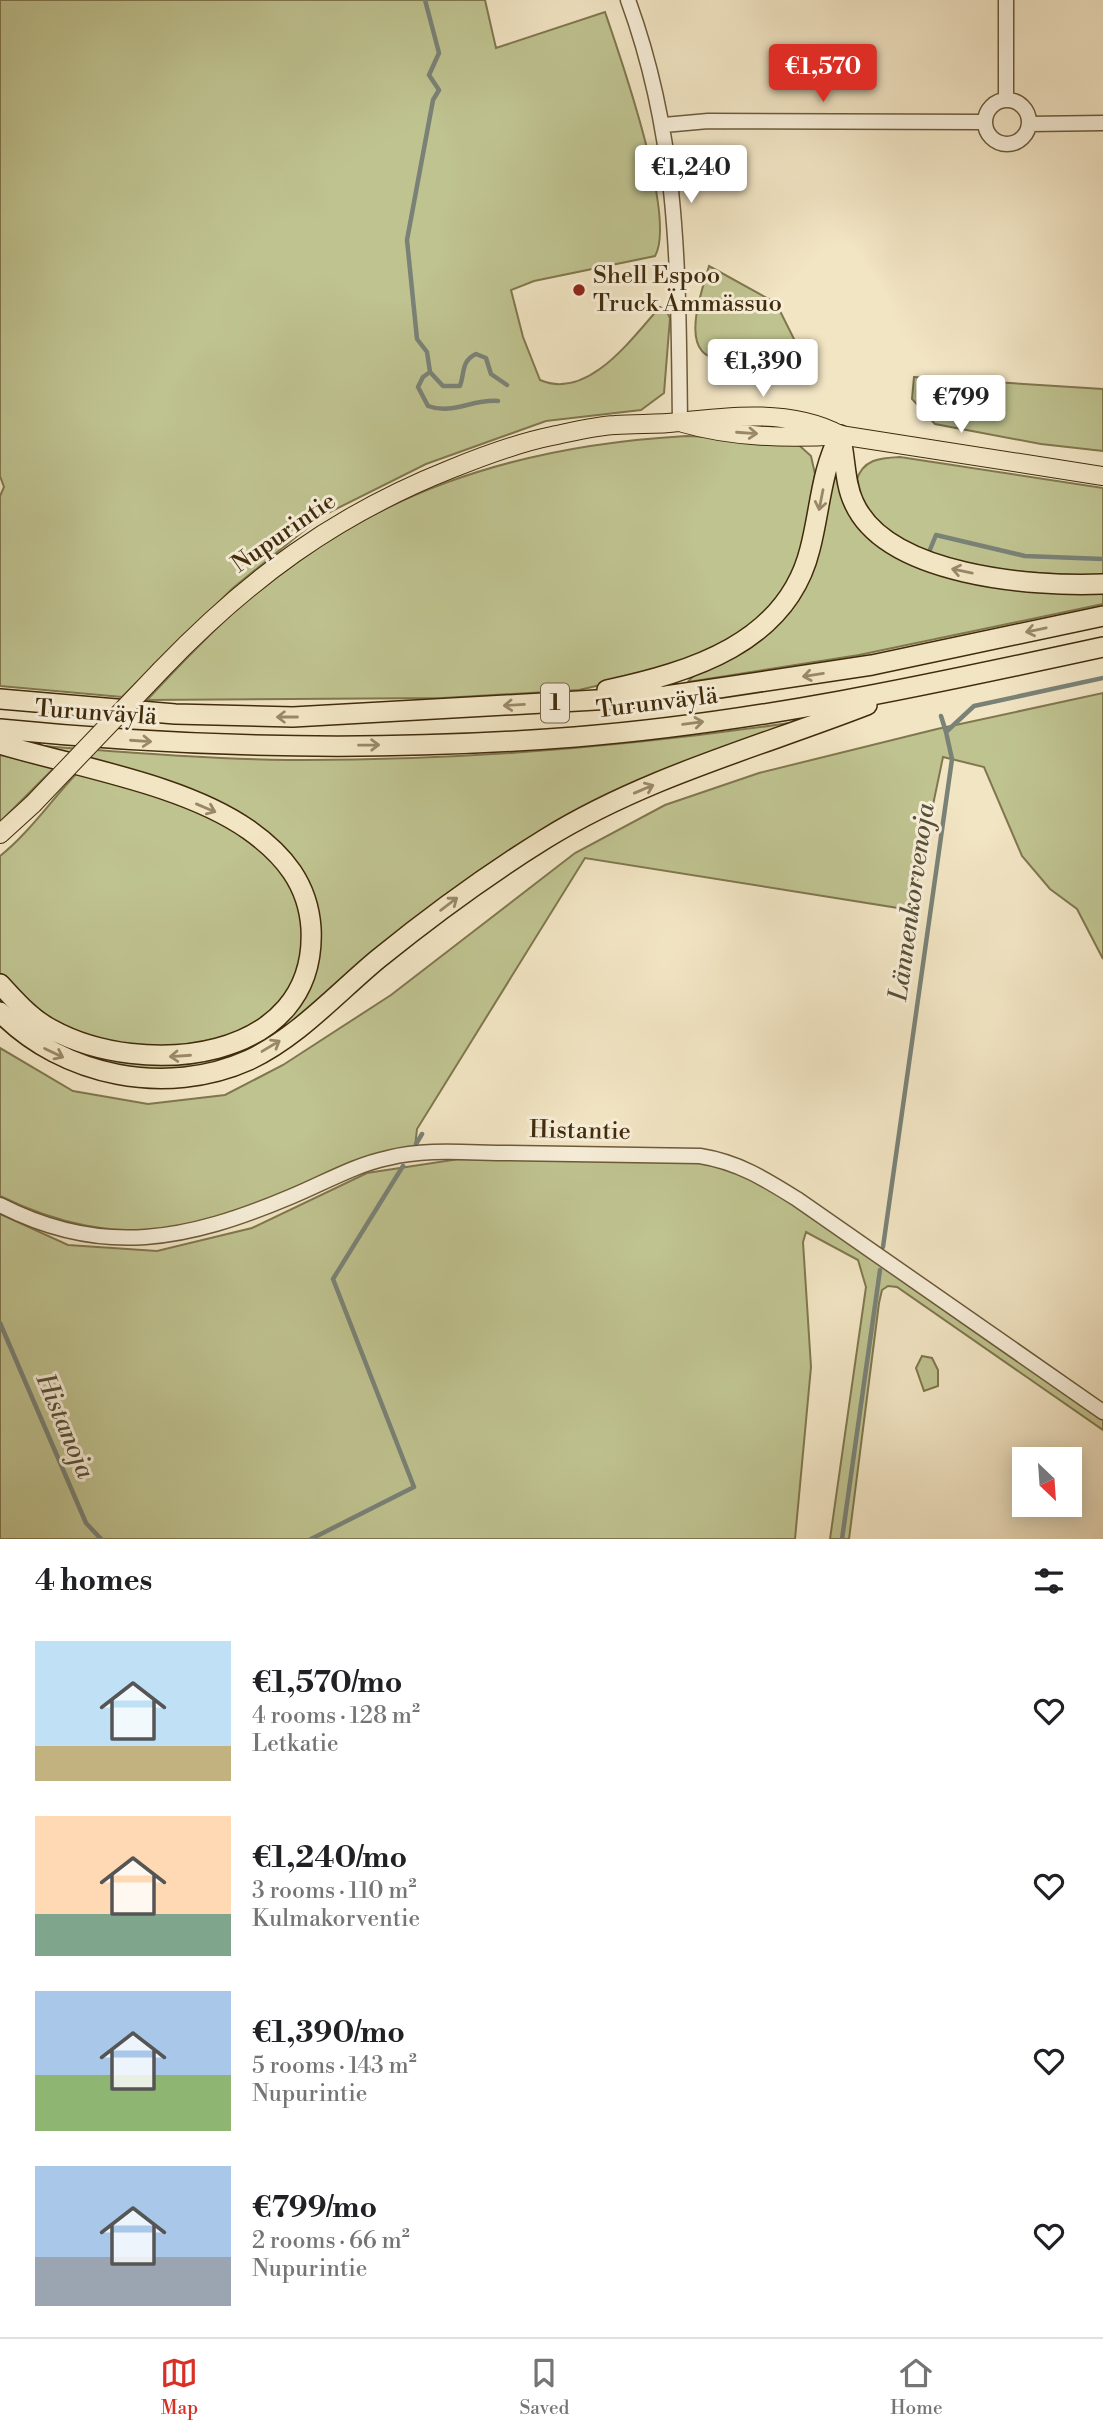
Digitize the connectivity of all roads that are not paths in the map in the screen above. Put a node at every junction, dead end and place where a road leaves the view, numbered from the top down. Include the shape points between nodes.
1 (628, 0) edge
2 (1006, 0) edge
3 (1006, 100) junction
4 (985, 122) junction
5 (1103, 123) edge
6 (1029, 124) junction
7 (664, 125) junction
8 (680, 422) junction
9 (840, 435) junction
10 (1103, 475) edge
11 (1103, 583) edge
12 (1103, 615) edge
13 (1103, 647) edge
14 (910, 689) junction
15 (0, 699) edge
16 (577, 702) junction
17 (0, 729) edge
18 (0, 744) edge
19 (0, 834) edge
20 (0, 984) edge
21 (0, 1012) edge
22 (0, 1205) edge
23 (1103, 1412) edge

1 - 7 street
2 - 3 street
3 - 4 street via 992,105
3 - 6 street via 1026,110
4 - 6 street via 991,138 1004,144 1018,142
4 - 7 street via 708,121
5 - 6 street
7 - 8 street via 676,234
8 - 9 main road, Nupurintie via 708,417 780,419 818,425
8 - 19 main road, Nupurintie, bridge via 612,425 549,436 487,454 353,513 273,567 219,613
9 - 10 main road, Nupurintie
11 -> 9 highway via 986,576 895,547 866,523 854,504
9 -> 16 highway via 828,461 810,552 794,589 776,614 756,634 692,668
12 -> 16 highway, Turunväylä / 1 via 872,665 739,687
13 - 14 highway, Turunväylä / 1
17 -> 14 highway, Turunväylä / 1 via 187,744 441,744 576,737 730,719
21 -> 14 highway via 44,1048 77,1064 143,1078 215,1072 250,1059 290,1035 454,900 547,838 633,794 736,751
16 -> 15 highway, Turunväylä / 1 via 293,717 175,714
18 -> 20 highway via 169,792 246,828 273,848 302,885 312,945 295,997 277,1018 224,1047 192,1055 153,1058 78,1041 49,1029
22 - 23 street, Histantie via 78,1233 114,1238 177,1236 220,1224 388,1157 439,1152 719,1159 757,1174 797,1199

